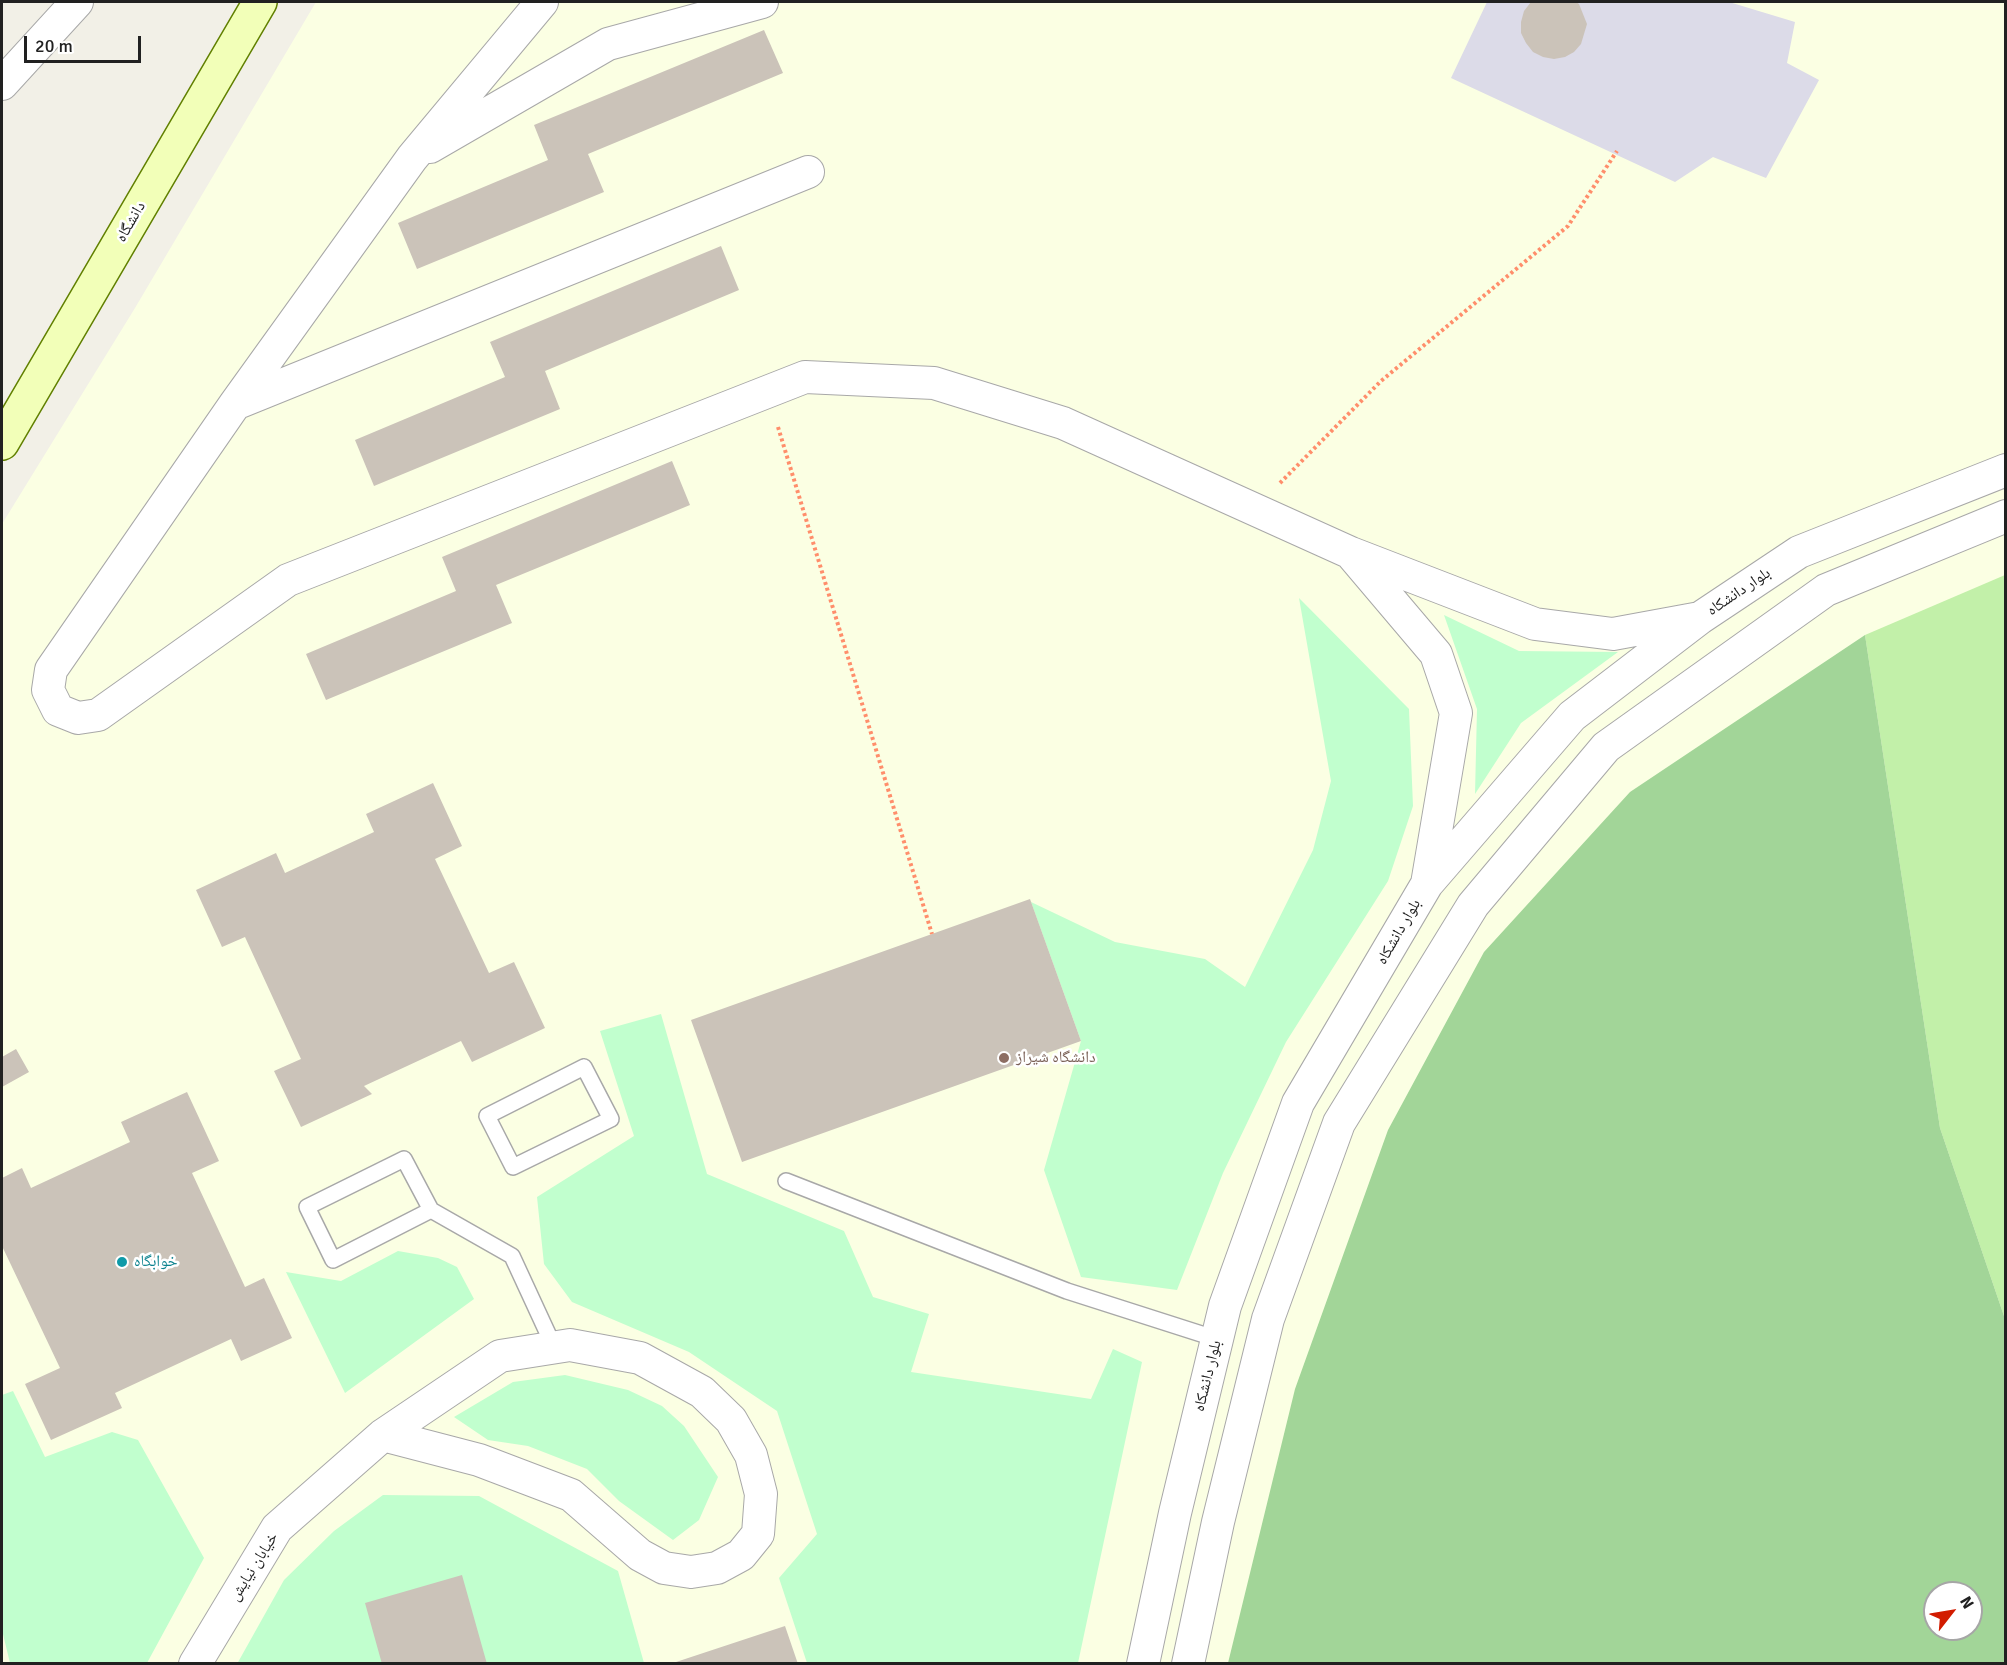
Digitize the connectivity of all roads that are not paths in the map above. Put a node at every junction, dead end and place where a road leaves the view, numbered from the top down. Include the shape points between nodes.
1 (77, 2) edge
2 (260, 2) edge
3 (542, 2) edge
4 (762, 2) edge
5 (2, 84) edge
6 (412, 158) junction
7 (808, 172) dead end
8 (235, 404) junction
9 (2, 443) edge
10 (2006, 470) edge
11 (2006, 516) edge
12 (1351, 553) junction
13 (1700, 618) junction
14 (1427, 884) junction
15 (610, 1119) joint
16 (786, 1181) dead end
17 (430, 1210) junction
18 (1217, 1339) junction
19 (554, 1347) junction
20 (383, 1435) junction
21 (195, 1664) edge
22 (1143, 1664) edge
23 (1188, 1664) edge

1 - 5 street
2 - 9 street, دانشگاه
3 - 6 street
4 - 6 street via 608,44
6 - 8 street
7 - 8 street
8 - 12 street via 51,670 48,690 58,710 78,718 99,715 288,580 805,377 934,383 1063,423
10 - 13 street, بلوار دانشکاه via 1799,552
11 - 23 street via 1826,590 1606,747 1473,905 1339,1123 1268,1319
12 - 13 street via 1535,624 1613,634
12 - 14 street via 1436,654 1456,714
13 - 14 street, بلوار دانشکاه via 1572,716
14 - 18 street, بلوار دانشکاه via 1299,1103 1225,1306
15 - 15 lane via 584,1067 487,1116 513,1167
16 - 18 lane via 1067,1290
17 - 17 lane via 404,1159 307,1207 333,1260
17 - 19 lane via 512,1256
18 - 22 street, بلوار دانشکاه
19 - 20 street, خیابان نیایش via 500,1356
19 - 20 street, خیابان نیایش via 570,1345 640,1358 702,1392 731,1420 751,1455 761,1494 758,1534 741,1555 717,1568 691,1572 664,1568 640,1555 571,1495 478,1460
20 - 21 street, خیابان نیایش via 277,1528

